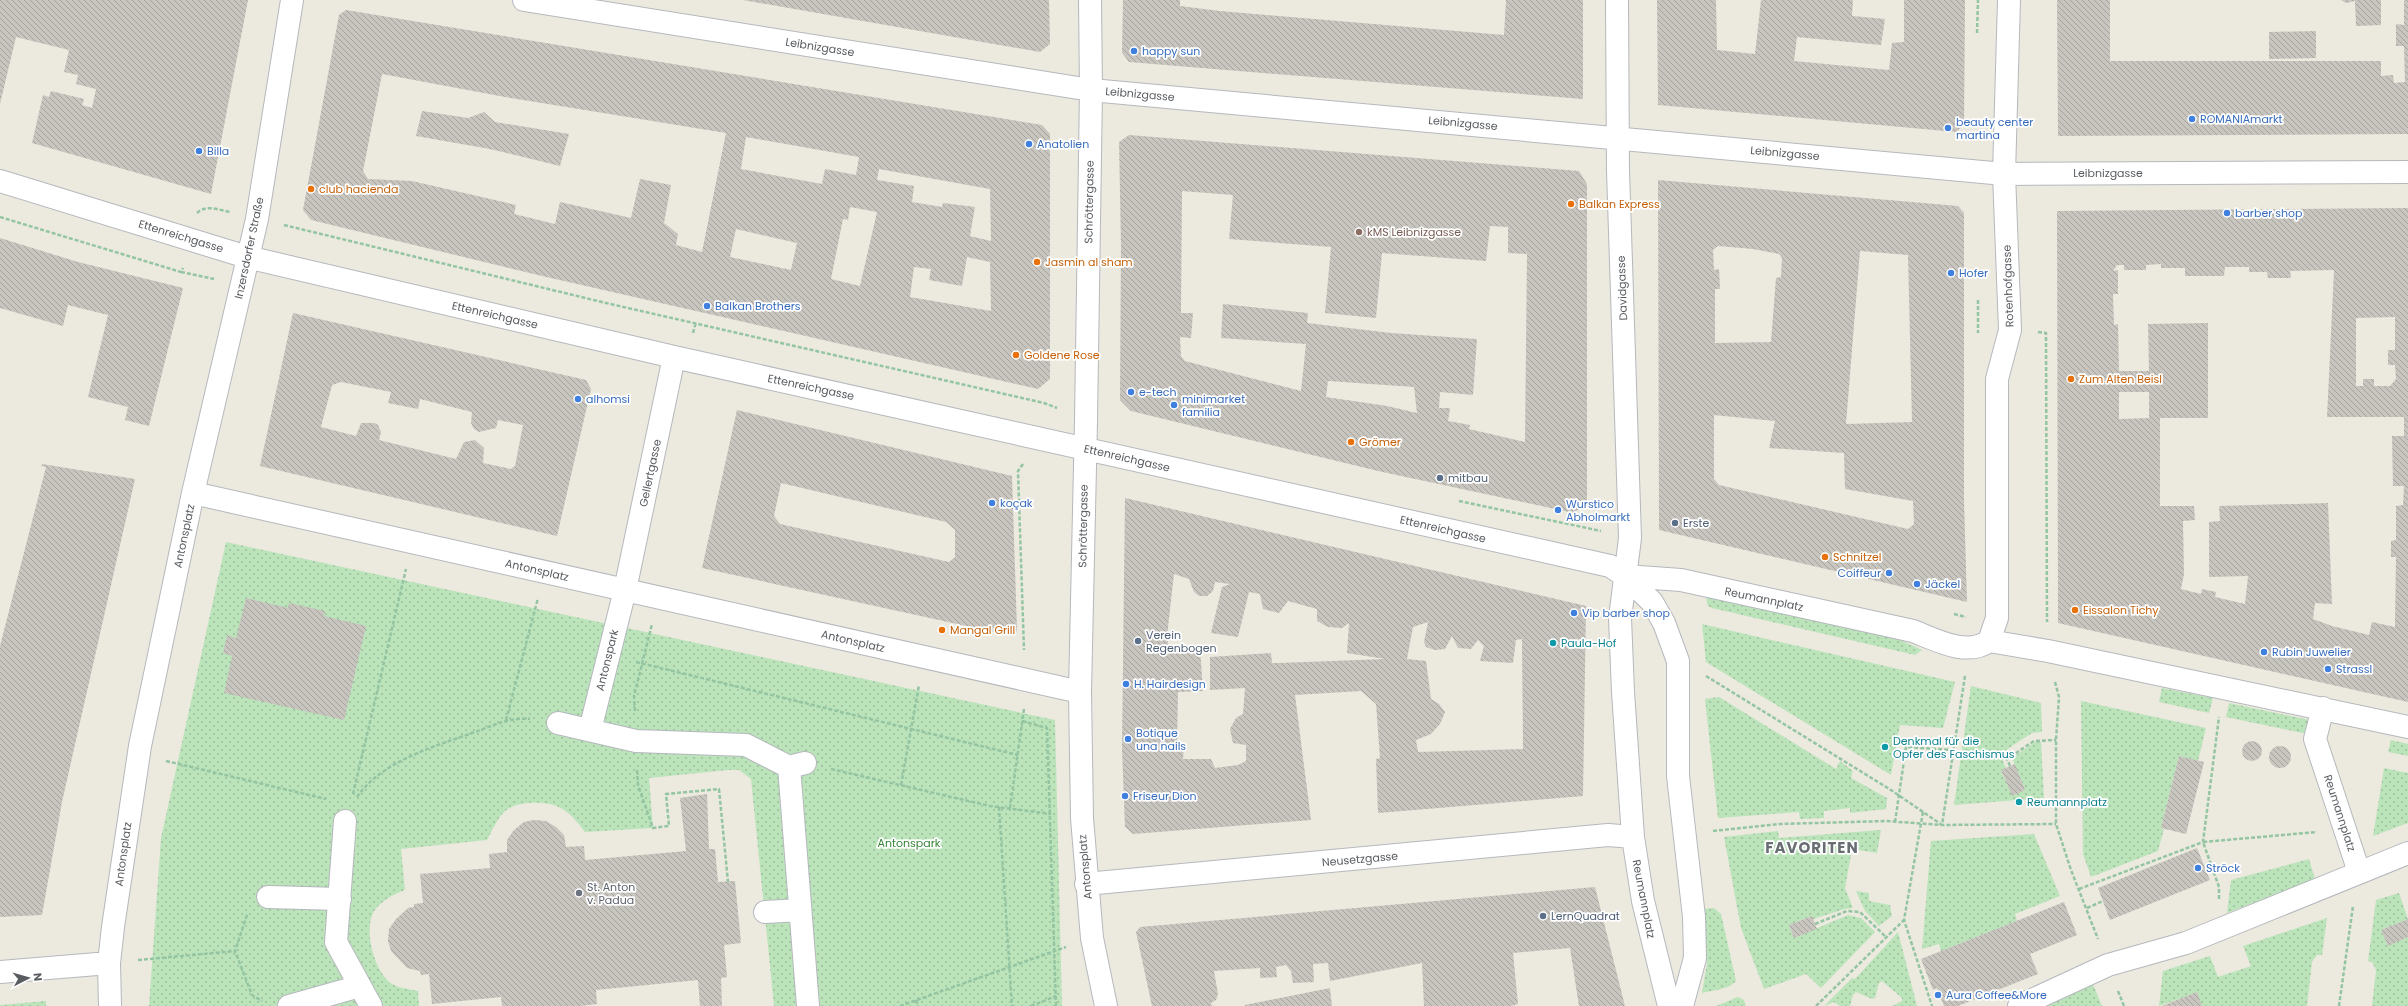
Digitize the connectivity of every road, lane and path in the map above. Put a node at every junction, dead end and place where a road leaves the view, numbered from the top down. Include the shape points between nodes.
1 (292, 0) edge
2 (524, 0) edge
3 (1090, 0) edge
4 (1617, 0) edge
5 (2009, 0) edge
6 (1091, 90) junction
7 (1618, 138) junction
8 (2408, 172) edge
9 (2004, 174) junction
10 (0, 181) edge
11 (247, 257) junction
12 (182, 272) dead end
13 (241, 286) junction
14 (674, 357) junction
15 (1044, 403) dead end
16 (1038, 439) junction
17 (1085, 449) junction
18 (193, 493) junction
19 (413, 541) junction
20 (545, 572) junction
21 (1625, 576) junction
22 (626, 590) junction
23 (660, 623) dead end
24 (1990, 641) junction
25 (1969, 648) junction
26 (608, 655) junction
27 (642, 663) junction
28 (1702, 673) dead end
29 (1025, 679) junction
30 (912, 681) dead end
31 (920, 683) junction
32 (927, 684) dead end
33 (2226, 687) junction
34 (1080, 692) junction
35 (1017, 705) dead end
36 (2323, 708) junction
37 (506, 720) junction
38 (1022, 721) junction
39 (558, 723) joint
40 (2408, 727) edge
41 (912, 729) junction
42 (590, 730) junction
43 (2056, 740) dead end
44 (636, 741) junction
45 (1954, 750) junction
46 (138, 754) junction
47 (1018, 755) junction
48 (797, 765) junction
49 (2010, 766) dead end
50 (901, 785) junction
51 (1898, 794) junction
52 (999, 807) junction
53 (1010, 808) junction
54 (1923, 812) junction
55 (348, 813) junction
56 (1051, 814) junction
57 (1082, 818) junction
58 (1896, 822) junction
59 (1922, 824) junction
60 (2056, 824) dead end
61 (1942, 825) junction
62 (2345, 830) junction
63 (1711, 831) dead end
64 (1633, 837) junction
65 (2203, 842) junction
66 (2408, 853) edge
67 (2359, 872) junction
68 (728, 882) dead end
69 (1086, 884) junction
70 (2079, 889) dead end
71 (268, 897) joint
72 (340, 899) junction
73 (2103, 901) dead end
74 (2087, 908) dead end
75 (800, 910) junction
76 (765, 912) dead end
77 (1904, 920) junction
78 (1815, 924) dead end
79 (2220, 929) junction
80 (1886, 937) junction
81 (1092, 938) junction
82 (2347, 939) dead end
83 (235, 951) junction
84 (1055, 951) junction
85 (109, 963) junction
86 (1008, 968) junction
87 (0, 972) edge
88 (360, 986) junction
89 (1056, 996) junction
90 (916, 1000) junction
91 (266, 1003) dead end
92 (110, 1006) edge
93 (289, 1006) edge
94 (371, 1006) edge
95 (808, 1006) edge
96 (900, 1006) edge
97 (918, 1006) edge
98 (1012, 1006) edge
99 (1031, 1006) edge
100 (1056, 1006) edge
101 (1106, 1006) edge
102 (1670, 1006) edge
103 (1682, 1006) edge
104 (1816, 1006) edge
105 (1932, 1006) edge
106 (2019, 1006) edge
107 (2339, 1006) edge

1 - 11 street, Inzersdorfer Straße via 257,219
2 - 6 street, Leibnizgasse
3 - 6 street, Schröttergasse
4 - 7 street, Davidgasse
5 - 9 street, Rotenhofgasse
6 - 7 street, Leibnizgasse
6 - 17 street, Schröttergasse
7 - 9 street, Leibnizgasse
7 - 21 street, Davidgasse via 1630,538
8 - 9 street, Leibnizgasse
9 - 24 street, Rotenhofgasse via 2010,330 1997,379 1997,618
10 - 11 street, Ettenreichgasse
11 - 13 street, Inzersdorfer Straße
11 - 14 street, Ettenreichgasse
12 - 13 path
13 - 18 street, Inzersdorfer Straße
14 - 16 street, Ettenreichgasse
14 - 22 street, Gellertgasse
15 - 16 path
16 - 17 street, Ettenreichgasse
16 - 29 path via 1018,471
17 - 21 street, Ettenreichgasse via 1610,566
17 - 34 street, Schröttergasse
18 - 19 street, Antonsplatz
18 - 46 street, Antonsplatz
19 - 20 street, Antonsplatz
19 - 55 path
20 - 22 street, Antonsplatz
20 - 37 path
21 - 25 street, Reumannplatz via 1681,580 1913,631 1946,644
21 - 64 street, Reumannplatz via 1621,625
21 - 103 street via 1652,602 1664,623 1678,661 1678,776 1694,924 1695,958
22 - 26 street, Antonspark
22 - 29 street, Antonsplatz
23 - 27 path via 652,622
24 - 25 street, Reumannplatz
24 - 33 street
25 - 45 path
26 - 27 path
26 - 42 street, Antonspark
27 - 41 path
27 - 44 path via 634,696
28 - 51 path
29 - 34 street, Antonsplatz
30 - 31 path
31 - 32 path
31 - 41 path
33 - 36 street
33 - 65 path via 2217,724
34 - 57 street, Antonsplatz
35 - 38 path via 1025,707
36 - 40 street
36 - 62 street, Reumannplatz via 2315,739
37 - 39 path via 523,718
37 - 55 path via 429,749 390,768 364,787
38 - 47 path
38 - 56 path via 1047,728
39 - 42 street
41 - 47 path
41 - 50 path
42 - 44 street
43 - 49 path via 2034,741 2007,759
44 - 48 street via 746,745
44 - 68 path via 638,785 653,828 669,826 666,794 719,789
45 - 51 path via 1906,747
45 - 61 path
46 - 55 path
46 - 85 street, Antonsplatz
47 - 53 path
48 - 50 path
48 - 75 street
50 - 52 path
51 - 54 path
51 - 58 path
52 - 53 path
52 - 86 path
53 - 56 path
54 - 59 path
54 - 61 path
55 - 72 street
56 - 57 path
56 - 84 path
57 - 69 street, Antonsplatz
58 - 59 path
58 - 63 path via 1779,824
59 - 61 path
59 - 77 path
60 - 61 path
62 - 65 path
62 - 67 street, Reumannplatz
64 - 69 street, Neusetzgasse via 1608,835
64 - 102 street, Reumannplatz via 1643,901
65 - 70 path
65 - 79 path via 2219,887
66 - 67 street
67 - 79 street
69 - 81 street, Antonsplatz
71 - 72 street
71 - 83 path via 256,903 246,916
72 - 88 street via 336,942
73 - 74 path
75 - 76 street
75 - 95 street
77 - 80 path
77 - 105 path
78 - 80 path via 1847,911 1860,912
79 - 106 street via 2186,943 2108,965
80 - 104 path
81 - 84 path
81 - 101 street, Antonsplatz
82 - 107 path
83 - 85 path
83 - 91 path via 252,995
84 - 86 path
84 - 89 path
85 - 87 street
85 - 92 street, Antonsplatz
86 - 90 path
86 - 98 path
88 - 93 street
88 - 94 street
89 - 99 path
89 - 100 path
90 - 96 path
90 - 97 path

